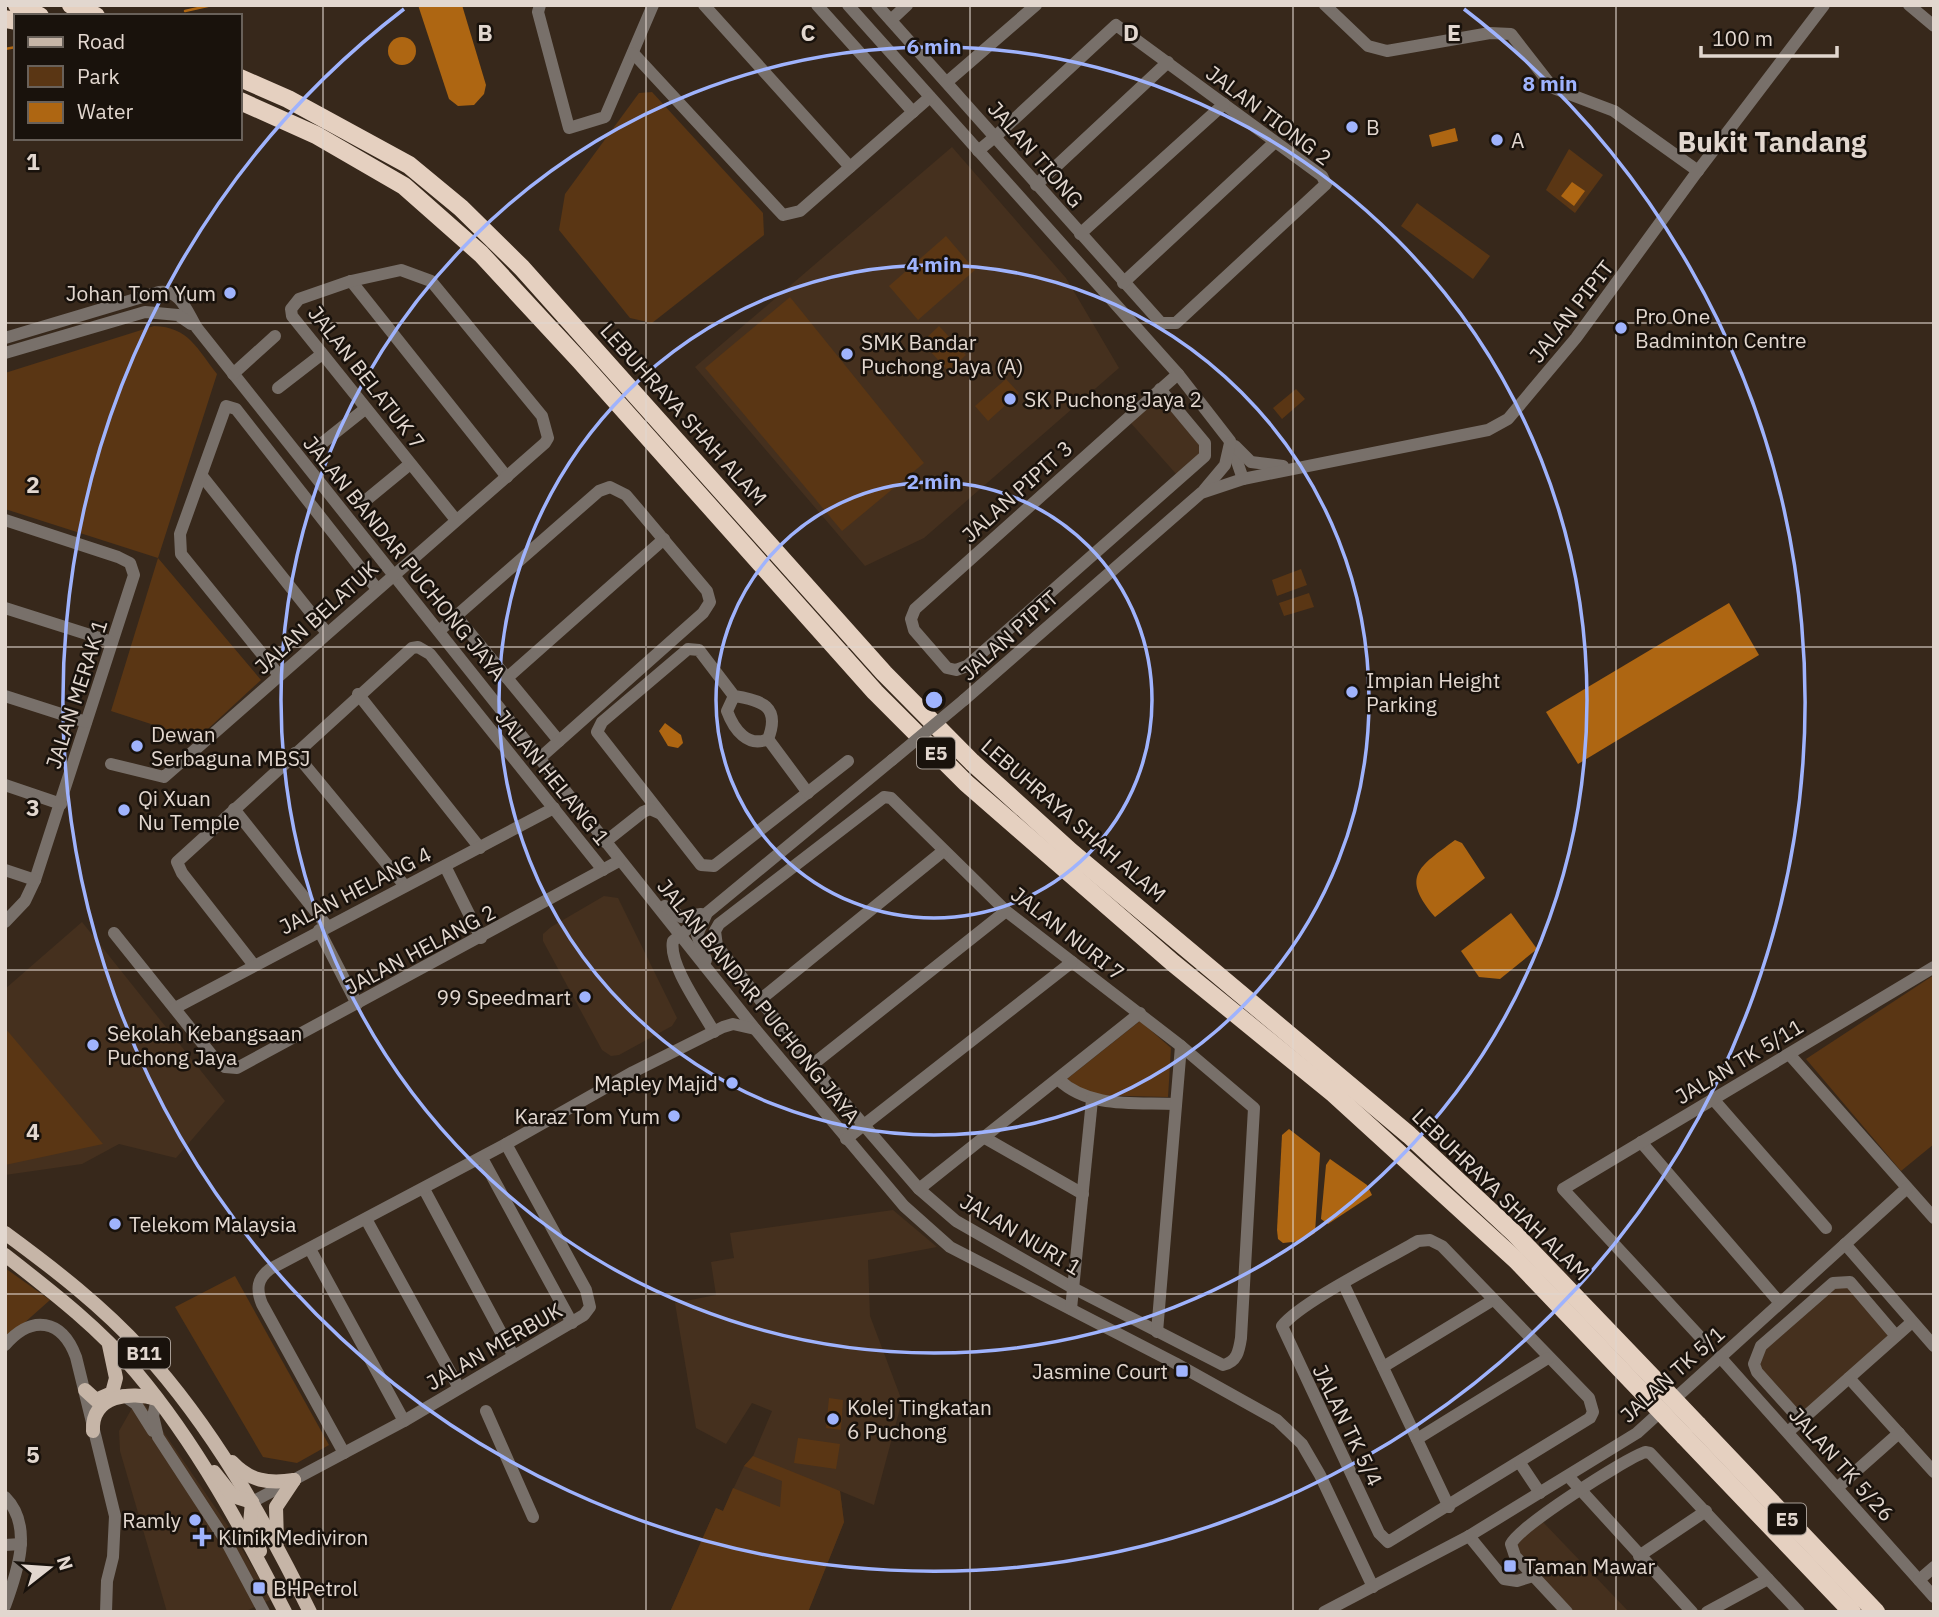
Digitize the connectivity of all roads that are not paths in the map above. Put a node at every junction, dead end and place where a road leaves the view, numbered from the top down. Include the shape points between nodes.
1 (17, 5) edge
2 (71, 5) edge
3 (540, 5) edge
4 (653, 5) edge
5 (704, 5) edge
6 (817, 5) edge
7 (848, 5) edge
8 (877, 5) edge
9 (907, 5) edge
10 (1036, 5) edge
11 (1325, 5) edge
12 (1824, 5) edge
13 (1909, 5) edge
14 (36, 14) edge
15 (91, 14) edge
16 (891, 20) junction
17 (1934, 26) edge
18 (633, 52) junction
19 (1168, 62) junction
20 (242, 79) edge
21 (947, 82) junction
22 (930, 97) junction
23 (242, 102) edge
24 (1224, 104) junction
25 (912, 112) junction
26 (996, 136) junction
27 (1275, 142) junction
28 (978, 151) junction
29 (850, 167) junction
30 (1698, 171) junction
31 (1036, 184) junction
32 (1080, 234) junction
33 (351, 281) junction
34 (1123, 283) junction
35 (1164, 324) junction
36 (197, 328) junction
37 (275, 336) dead end
38 (5, 338) edge
39 (1152, 345) junction
40 (5, 353) edge
41 (322, 354) junction
42 (233, 374) junction
43 (1178, 374) junction
44 (278, 388) dead end
45 (1160, 389) junction
46 (365, 409) junction
47 (1230, 441) junction
48 (321, 444) dead end
49 (410, 464) junction
50 (1302, 467) junction
51 (202, 476) junction
52 (507, 477) junction
53 (1243, 480) junction
54 (1201, 493) junction
55 (365, 500) dead end
56 (5, 520) edge
57 (456, 520) junction
58 (664, 539) junction
59 (392, 575) junction
60 (377, 589) junction
61 (5, 608) edge
62 (456, 616) junction
63 (439, 631) junction
64 (327, 633) junction
65 (112, 642) junction
66 (279, 675) junction
67 (507, 678) junction
68 (358, 694) junction
69 (5, 696) edge
70 (734, 696) junction
71 (86, 722) junction
72 (768, 739) junction
73 (559, 741) junction
74 (295, 753) junction
75 (541, 757) junction
76 (848, 761) dead end
77 (111, 764) dead end
78 (5, 785) edge
79 (643, 793) junction
80 (808, 793) junction
81 (61, 804) junction
82 (554, 808) junction
83 (234, 809) junction
84 (643, 811) junction
85 (660, 813) junction
86 (605, 842) junction
87 (480, 848) junction
88 (942, 852) junction
89 (623, 865) junction
90 (445, 866) junction
91 (5, 870) edge
92 (603, 870) junction
93 (35, 880) junction
94 (405, 886) junction
95 (708, 911) junction
96 (1006, 911) junction
97 (5, 922) edge
98 (719, 924) joint
99 (323, 928) junction
100 (114, 933) dead end
101 (680, 934) junction
102 (481, 938) junction
103 (1072, 962) junction
104 (253, 964) junction
105 (1934, 967) edge
106 (713, 976) junction
107 (761, 999) junction
108 (357, 1004) junction
109 (175, 1008) junction
110 (1140, 1013) junction
111 (755, 1029) junction
112 (714, 1032) junction
113 (1181, 1046) junction
114 (1789, 1054) junction
115 (812, 1065) junction
116 (1059, 1080) junction
117 (1713, 1099) junction
118 (1092, 1100) junction
119 (1176, 1104) junction
120 (864, 1125) junction
121 (846, 1139) junction
122 (985, 1139) junction
123 (1641, 1142) junction
124 (506, 1144) junction
125 (482, 1157) junction
126 (1907, 1188) junction
127 (424, 1189) junction
128 (919, 1189) junction
129 (1083, 1194) junction
130 (1934, 1218) edge
131 (366, 1219) junction
132 (1826, 1228) dead end
133 (5, 1233) edge
134 (1845, 1244) junction
135 (310, 1249) junction
136 (5, 1255) edge
137 (1344, 1284) junction
138 (1073, 1289) junction
139 (1493, 1300) junction
140 (1780, 1303) junction
141 (1071, 1309) junction
142 (1912, 1322) junction
143 (572, 1323) junction
144 (1157, 1332) junction
145 (1896, 1336) junction
146 (1702, 1339) dead end
147 (109, 1344) junction
148 (5, 1345) edge
149 (1934, 1346) edge
150 (513, 1355) junction
151 (1720, 1357) junction
152 (1548, 1358) junction
153 (1223, 1366) joint
154 (1383, 1367) junction
155 (1849, 1378) junction
156 (459, 1388) junction
157 (85, 1390) junction
158 (1653, 1391) junction
159 (123, 1395) junction
160 (157, 1399) junction
161 (486, 1411) dead end
162 (404, 1420) junction
163 (1801, 1420) junction
164 (1691, 1430) junction
165 (93, 1431) junction
166 (1788, 1432) junction
167 (1899, 1433) junction
168 (158, 1437) junction
169 (210, 1437) junction
170 (1417, 1439) junction
171 (194, 1452) junction
172 (344, 1453) junction
173 (1520, 1463) junction
174 (1934, 1472) edge
175 (1568, 1476) junction
176 (294, 1480) junction
177 (1837, 1488) junction
178 (1582, 1492) junction
179 (1540, 1493) junction
180 (5, 1497) edge
181 (252, 1502) junction
182 (1449, 1507) junction
183 (1706, 1511) junction
184 (533, 1517) dead end
185 (1469, 1536) junction
186 (22, 1544) junction
187 (5, 1545) edge
188 (279, 1551) junction
189 (1639, 1556) junction
190 (1934, 1567) edge
191 (264, 1570) junction
192 (1533, 1576) junction
193 (1768, 1579) junction
194 (1919, 1580) junction
195 (1373, 1587) junction
196 (1934, 1597) edge
197 (5, 1606) edge
198 (106, 1612) edge
199 (264, 1612) edge
200 (285, 1612) edge
201 (310, 1612) edge
202 (1324, 1612) edge
203 (1567, 1612) edge
204 (1692, 1612) edge
205 (1707, 1612) edge
206 (1799, 1612) edge
207 (1852, 1612) edge
208 (1877, 1612) edge

1 - 14 highway
2 - 15 highway
3 - 18 street via 538,12 569,128 605,117
4 - 18 street
5 - 29 street
6 - 25 street
7 - 22 street
8 - 16 street, JALAN TIONG
9 - 16 street
10 - 21 street
11 - 30 street via 1368,46 1387,51 1490,33 1511,34 1553,88 1614,111
12 - 30 street, JALAN PIPIT
13 - 17 street
16 - 21 street, JALAN TIONG
18 - 29 street via 783,215 800,211
19 - 24 street, JALAN TIONG 2
19 - 26 street, JALAN TIONG 2 via 1116,25
19 - 31 street
20 - 158 highway, LEBUHRAYA SHAH ALAM / E5 via 409,165 461,208 522,268 884,673 972,762 1070,851 1409,1135 1515,1234
21 - 26 street, JALAN TIONG
22 - 25 street
22 - 28 street
23 - 158 highway, LEBUHRAYA SHAH ALAM / E5 via 316,135 404,186 481,254 875,692 967,783 1173,963 1334,1094
24 - 27 street, JALAN TIONG 2
24 - 32 street
25 - 29 street
26 - 28 street
26 - 31 street, JALAN TIONG
27 - 34 street
27 - 35 street, JALAN TIONG 2 via 1322,176 1324,188 1176,323
28 - 39 street
30 - 50 street, JALAN PIPIT via 1576,338 1508,419 1488,430
31 - 32 street, JALAN TIONG
32 - 34 street, JALAN TIONG
33 - 41 street, JALAN BELATUK 7 via 299,299 291,309
33 - 52 street
33 - 52 street, JALAN BELATUK via 401,270 431,281 542,416 548,430 545,443
34 - 35 street, JALAN TIONG
35 - 39 street
36 - 38 street, JALAN BANDAR PUCHONG JAYA via 179,296 167,291
36 - 40 street, JALAN BANDAR PUCHONG JAYA via 178,315 156,311
36 - 42 street, JALAN BANDAR PUCHONG JAYA
37 - 42 street
39 - 43 street
41 - 44 street
41 - 46 street, JALAN BELATUK 7
42 - 59 street, JALAN BANDAR PUCHONG JAYA
43 - 45 street, JALAN PIPIT 3
43 - 47 street
45 - 45 street, JALAN PIPIT 3 via 915,609 911,619 914,630 947,668 967,666 1205,456 1207,447
46 - 48 street
46 - 49 street, JALAN BELATUK 7
47 - 50 street via 1251,462
47 - 53 street
47 - 54 street via 1225,465
49 - 55 street
49 - 57 street, JALAN BELATUK 7
50 - 53 street, JALAN PIPIT
51 - 60 street via 222,410 226,406 236,409
51 - 64 street
51 - 66 street via 180,534 181,554
52 - 57 street, JALAN BELATUK
53 - 54 street, JALAN PIPIT
54 - 95 street, JALAN PIPIT, bridge via 964,700
56 - 65 street, JALAN MERAK 1 via 130,563 134,575
57 - 59 street, JALAN BELATUK
58 - 62 street via 622,490 604,489
58 - 67 street
58 - 73 street via 707,591 707,608
59 - 60 street, JALAN BELATUK
59 - 63 street, JALAN BANDAR PUCHONG JAYA
60 - 64 street, JALAN BELATUK
61 - 65 street
62 - 63 street
62 - 67 street
63 - 75 street, JALAN BANDAR PUCHONG JAYA
64 - 66 street, JALAN BELATUK
65 - 71 street, JALAN MERAK 1
66 - 77 street, JALAN BELATUK via 164,777
67 - 73 street
68 - 74 street, JALAN HELANG 1
68 - 82 street, JALAN HELANG 1 via 405,653 418,648 430,654
68 - 87 street
69 - 71 street
70 - 72 street via 759,699 769,709 773,727
70 - 72 street via 727,711 734,725 749,741
70 - 79 street via 699,650 688,649 602,722 597,732
71 - 81 street, JALAN MERAK 1
72 - 80 street
73 - 75 street
74 - 83 street, JALAN HELANG 1
74 - 94 street
75 - 86 street, JALAN BANDAR PUCHONG JAYA
76 - 80 street
78 - 81 street
79 - 84 street
79 - 85 street
80 - 85 street via 714,866 701,865
81 - 93 street, JALAN MERAK 1
82 - 87 street, JALAN HELANG 4
82 - 92 street, JALAN HELANG 1
83 - 99 street
83 - 104 street, JALAN HELANG 1 via 177,862
84 - 85 street
84 - 86 street
86 - 89 street, JALAN BANDAR PUCHONG JAYA
87 - 90 street, JALAN HELANG 4
88 - 96 street, JALAN NURI 7
88 - 98 street, JALAN NURI 7 via 891,798 876,801
88 - 107 street
89 - 92 street, JALAN HELANG 2
89 - 95 street via 674,914 693,917
89 - 101 street, JALAN BANDAR PUCHONG JAYA
90 - 94 street, JALAN HELANG 4
90 - 102 street
91 - 93 street
92 - 102 street, JALAN HELANG 2
93 - 97 street, JALAN MERAK 1 via 25,901
94 - 99 street, JALAN HELANG 4
95 - 101 street, JALAN PIPIT
95 - 106 street via 697,935
96 - 103 street, JALAN NURI 7
96 - 115 street
98 - 107 street, JALAN NURI 1 via 717,946
99 - 104 street, JALAN HELANG 4
99 - 108 street
100 - 109 street
101 - 106 street, JALAN BANDAR PUCHONG JAYA
101 - 112 street via 673,941 673,957
102 - 108 street, JALAN HELANG 2
103 - 110 street, JALAN NURI 7
103 - 120 street
104 - 109 street, JALAN HELANG 4
105 - 114 street, JALAN TK 5/11
106 - 111 street, JALAN BANDAR PUCHONG JAYA
107 - 115 street, JALAN NURI 1
108 - 109 street, JALAN HELANG 2 via 237,1068 219,1063
110 - 113 street, JALAN NURI 7
110 - 116 street
111 - 112 street via 733,1024
111 - 121 street, JALAN BANDAR PUCHONG JAYA
112 - 124 street
113 - 119 street
113 - 153 street, JALAN NURI 7 via 1244,1097 1255,1113 1241,1338 1234,1361
114 - 117 street, JALAN TK 5/11
114 - 126 street
115 - 120 street, JALAN NURI 1
116 - 118 street
116 - 122 street
117 - 123 street, JALAN TK 5/11
117 - 132 street
118 - 119 street
118 - 129 street
119 - 144 street
120 - 121 street
120 - 128 street, JALAN NURI 1
121 - 141 street, JALAN BANDAR PUCHONG JAYA via 904,1206 950,1247
122 - 128 street
122 - 129 street
123 - 140 street
123 - 146 street, JALAN TK 5/11 via 1563,1189
124 - 125 street
124 - 143 street, JALAN MERBUK via 589,1296 588,1312
125 - 127 street
125 - 143 street
126 - 130 street
126 - 134 street, JALAN TK 5/1
127 - 131 street
127 - 150 street
128 - 138 street, JALAN NURI 1 via 957,1221
129 - 138 street
131 - 135 street
131 - 156 street
133 - 169 main road, B11 via 65,1278 142,1350
134 - 140 street, JALAN TK 5/1
134 - 142 street
135 - 162 street
135 - 172 street via 270,1269 260,1277 258,1287 262,1304
136 - 147 main road, B11 via 70,1306
137 - 139 street via 1418,1241 1430,1240 1442,1246
137 - 154 street
137 - 182 street, JALAN TK 5/4 via 1290,1317 1282,1326 1284,1337 1383,1539 1394,1540
138 - 141 street
138 - 144 street, JALAN NURI 1
139 - 152 street
139 - 154 street
140 - 151 street, JALAN TK 5/1
141 - 195 street, JALAN BANDAR PUCHONG JAYA via 1277,1420 1302,1444 1320,1475
142 - 145 street
142 - 149 street
143 - 150 street, JALAN MERBUK
144 - 153 street, JALAN NURI 1
145 - 155 street
145 - 163 street via 1850,1282 1841,1281 1761,1346 1754,1364 1757,1372
147 - 157 main road via 116,1378 112,1393 96,1400
147 - 160 main road, B11
148 - 157 street via 28,1326 48,1325 58,1330 71,1343
150 - 156 street, JALAN MERBUK
151 - 166 street, JALAN TK 5/26
151 - 175 street, JALAN TK 5/1 via 1637,1433
152 - 170 street
152 - 173 street via 1589,1398 1593,1412
154 - 170 street
155 - 163 street
155 - 167 street
156 - 162 street, JALAN MERBUK
157 - 165 street
158 - 164 highway, LEBUHRAYA SHAH ALAM / E5, bridge
159 - 160 main road via 138,1393
159 - 165 main road via 99,1411
159 - 168 street via 136,1404
160 - 168 street via 153,1416
160 - 171 main road, B11
161 - 184 street
162 - 172 street, JALAN MERBUK
163 - 166 street
164 - 207 highway, LEBUHRAYA SHAH ALAM / E5
164 - 208 highway, LEBUHRAYA SHAH ALAM / E5
165 - 198 street via 115,1517
166 - 177 street, JALAN TK 5/26
167 - 174 street
167 - 177 street
168 - 199 street via 226,1541
169 - 176 main road via 252,1478
169 - 181 main road, B11
170 - 182 street
171 - 181 main road via 233,1496
171 - 191 main road, B11
172 - 176 street, JALAN MERBUK
173 - 179 street
173 - 182 street
175 - 178 street
175 - 179 street, JALAN TK 5/1
176 - 181 street, JALAN MERBUK
176 - 188 main road via 275,1507
177 - 194 street, JALAN TK 5/26
178 - 183 street via 1641,1454 1650,1453
178 - 189 street
178 - 192 street via 1517,1534 1511,1544 1515,1556
179 - 185 street, JALAN TK 5/1
180 - 186 street via 15,1513
181 - 188 main road, B11
181 - 191 main road via 250,1524
183 - 189 street
183 - 193 street
185 - 192 street via 1504,1579
185 - 195 street, JALAN TK 5/1
186 - 187 street
186 - 197 street
188 - 201 main road, B11
189 - 204 street
190 - 194 street
191 - 200 main road, B11
192 - 203 street
193 - 205 street
193 - 206 street
194 - 196 street, JALAN TK 5/26
195 - 202 street, JALAN TK 5/1

